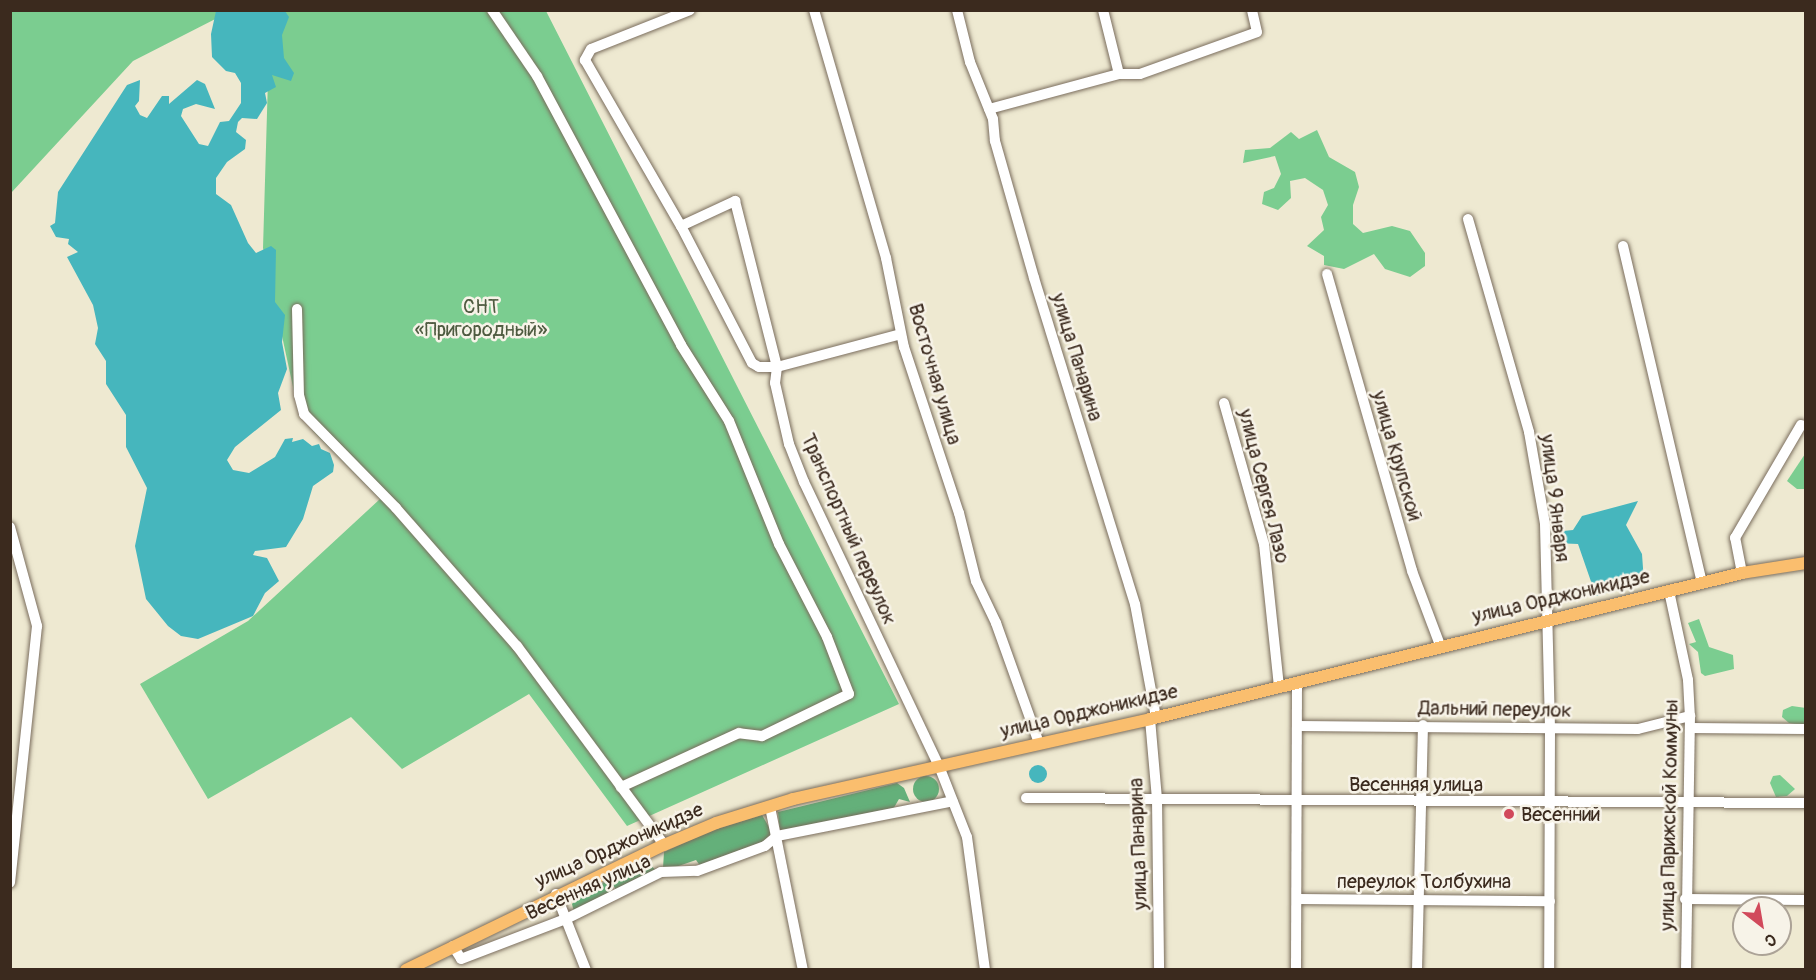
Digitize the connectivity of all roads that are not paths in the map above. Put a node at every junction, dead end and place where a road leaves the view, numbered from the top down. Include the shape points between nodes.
1 (492, 10) edge
2 (690, 10) edge
3 (814, 10) edge
4 (957, 10) edge
5 (1102, 10) edge
6 (1252, 10) edge
7 (1119, 74) junction
8 (989, 109) junction
9 (1468, 219) dead end
10 (681, 226) junction
11 (1623, 246) dead end
12 (1327, 274) dead end
13 (297, 309) dead end
14 (901, 334) junction
15 (777, 367) junction
16 (1224, 403) dead end
17 (1801, 425) dead end
18 (10, 527) edge
19 (1806, 563) edge
20 (1742, 573) junction
21 (1702, 583) junction
22 (1669, 591) junction
23 (1548, 619) junction
24 (1440, 645) junction
25 (1297, 682) junction
26 (1279, 686) junction
27 (1690, 716) junction
28 (1153, 718) junction
29 (1423, 725) junction
30 (1298, 726) junction
31 (1550, 728) junction
32 (1690, 728) junction
33 (1806, 729) edge
34 (1039, 743) junction
35 (939, 766) junction
36 (621, 787) junction
37 (1026, 798) dead end
38 (1157, 799) junction
39 (953, 801) junction
40 (1299, 801) junction
41 (1688, 801) junction
42 (1551, 802) junction
43 (1421, 803) junction
44 (1806, 803) edge
45 (770, 807) junction
46 (777, 836) junction
47 (664, 846) junction
48 (10, 883) edge
49 (556, 894) junction
50 (1298, 899) junction
51 (1419, 899) junction
52 (1685, 900) junction
53 (1806, 900) edge
54 (1550, 901) junction
55 (566, 919) junction
56 (453, 946) junction
57 (406, 969) edge
58 (586, 969) edge
59 (804, 969) edge
60 (985, 969) edge
61 (1159, 969) edge
62 (1296, 969) edge
63 (1417, 969) edge
64 (1549, 969) edge
65 (1686, 969) edge

1 - 36 street via 537,76 681,345 729,421 779,544 827,637 849,694 762,736 739,733
2 - 10 street via 591,49 585,60
3 - 14 street, Восточная улица via 886,258
4 - 8 street, улица Панарина via 970,62
5 - 7 street
6 - 7 street via 1257,32 1140,74
7 - 8 street
8 - 28 street, улица Панарина via 1034,278 1135,604
9 - 23 street, улица 9 Января via 1529,432 1545,524
10 - 15 street via 752,363 759,368
10 - 15 street, Транспортный переулок via 735,201
11 - 21 street
12 - 24 street, улица Крупской via 1412,571
13 - 36 street via 299,396 304,414 396,508 517,646
14 - 15 street
14 - 34 street, Восточная улица via 959,513 976,581 996,623
15 - 35 street, Транспортный переулок via 775,384 789,444 804,482
16 - 26 street, улица Сергея Лазо via 1264,544
17 - 20 street via 1735,538
18 - 48 street via 37,627
19 - 20 main road, улица Орджоникидзе
20 - 21 main road, улица Орджоникидзе
21 - 22 main road, улица Орджоникидзе
22 - 23 main road, улица Орджоникидзе
22 - 27 street, улица Парижской Коммуны via 1688,680
23 - 24 main road, улица Орджоникидзе
23 - 31 street, улица 9 Января
24 - 25 main road, улица Орджоникидзе
25 - 26 main road, улица Орджоникидзе
25 - 30 street
26 - 28 main road, улица Орджоникидзе
27 - 31 street, Дальний переулок via 1638,729
27 - 32 street, улица Парижской Коммуны
28 - 34 main road, улица Орджоникидзе
28 - 38 street, улица Панарина
29 - 30 street, Дальний переулок
29 - 31 street, Дальний переулок
29 - 43 street
30 - 40 street
31 - 42 street, улица 9 Января
32 - 33 street
32 - 41 street, улица Парижской Коммуны
34 - 35 main road, улица Орджоникидзе
35 - 39 street
35 - 45 main road, улица Орджоникидзе
36 - 47 street
37 - 38 street, Весенняя улица
38 - 40 street, Весенняя улица
38 - 61 street, улица Панарина
39 - 46 street, Весенняя улица
39 - 60 street via 967,837
40 - 43 street, Весенняя улица
40 - 50 street
41 - 42 street, Весенняя улица
41 - 44 street, Весенняя улица
41 - 52 street, улица Парижской Коммуны
42 - 43 street, Весенняя улица
42 - 54 street, улица 9 Января
43 - 51 street
45 - 46 street
45 - 47 main road, улица Орджоникидзе via 716,823
46 - 55 street, Весенняя улица via 765,846 697,871 662,872
46 - 59 street
47 - 49 main road, улица Орджоникидзе
49 - 55 street
49 - 56 main road, улица Орджоникидзе
50 - 51 street, переулок Толбухина
50 - 62 street
51 - 54 street, переулок Толбухина
51 - 63 street
52 - 53 street
52 - 65 street, улица Парижской Коммуны
54 - 64 street, улица 9 Января
55 - 56 street, Весенняя улица via 461,959
55 - 58 street
56 - 57 main road, улица Орджоникидзе

